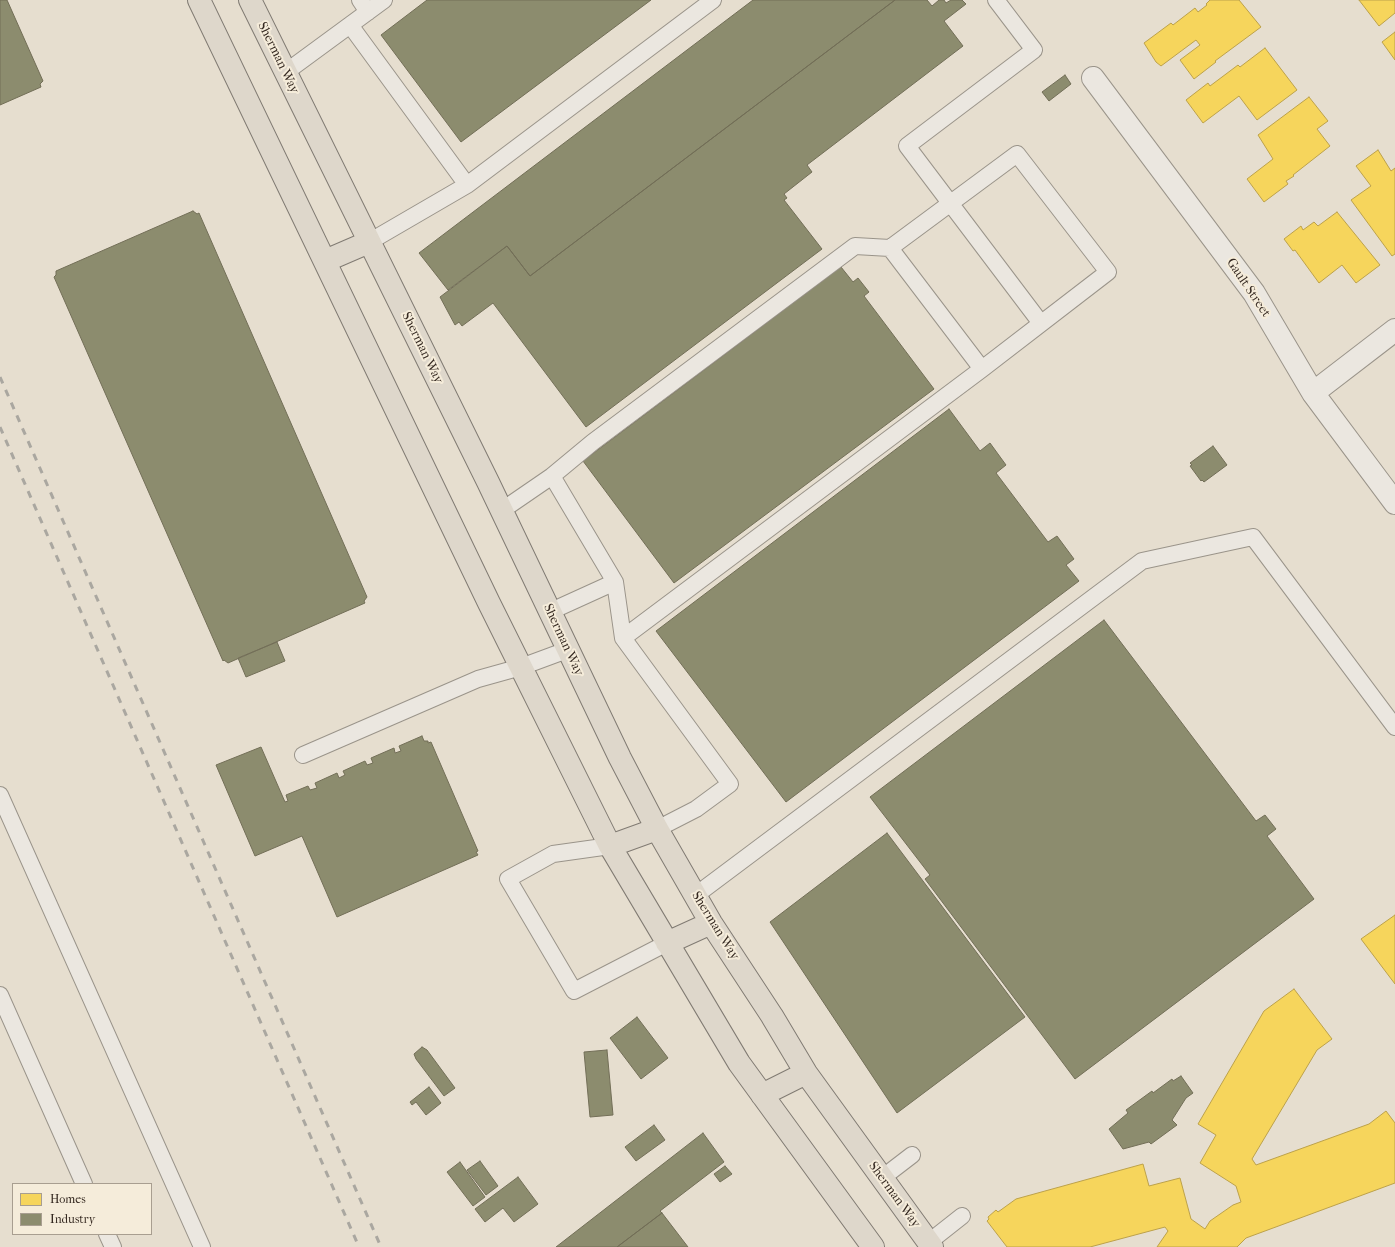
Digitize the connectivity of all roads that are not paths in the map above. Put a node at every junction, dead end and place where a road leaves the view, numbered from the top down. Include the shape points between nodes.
1 (199, 0) edge
2 (250, 0) edge
3 (384, 0) edge
4 (713, 0) edge
5 (996, 0) edge
6 (364, 6) edge
7 (350, 25) junction
8 (286, 72) junction
9 (1092, 78) dead end
10 (467, 185) junction
11 (952, 203) junction
12 (370, 242) junction
13 (890, 248) junction
14 (325, 261) junction
15 (1040, 322) junction
16 (1395, 330) edge
17 (982, 368) junction
18 (1312, 393) junction
19 (552, 476) junction
20 (1395, 503) edge
21 (502, 511) junction
22 (615, 582) junction
23 (550, 612) junction
24 (623, 638) junction
25 (567, 650) junction
26 (521, 667) junction
27 (1395, 727) edge
28 (303, 755) dead end
29 (0, 795) edge
30 (657, 829) junction
31 (610, 846) junction
32 (696, 895) junction
33 (711, 923) junction
34 (667, 943) junction
35 (0, 995) edge
36 (806, 1073) junction
37 (762, 1095) junction
38 (912, 1155) dead end
39 (882, 1178) junction
40 (84, 1183) edge
41 (962, 1216) dead end
42 (107, 1235) edge
43 (866, 1245) edge
44 (930, 1245) edge
45 (113, 1247) edge
46 (202, 1247) edge

1 - 14 main road
2 - 8 main road, Sherman Way
3 - 6 lane
4 - 10 lane
5 - 11 lane via 1034,50 907,146
6 - 7 lane
7 - 8 lane
7 - 10 lane
8 - 12 main road, Sherman Way
9 - 18 street, Gault Street via 1254,293
10 - 12 lane
11 - 13 lane
11 - 15 lane
11 - 15 lane via 1017,154 1108,272
12 - 14 main road
12 - 21 main road, Sherman Way
13 - 17 lane
13 - 19 lane via 855,246 593,442
14 - 26 main road
15 - 17 lane
16 - 18 street
17 - 24 lane
18 - 20 street, Gault Street
19 - 21 lane
19 - 22 lane
21 - 23 main road, Sherman Way
22 - 23 lane
22 - 24 lane
23 - 25 main road, Sherman Way
24 - 30 lane via 730,784 696,810
25 - 26 lane
25 - 30 main road, Sherman Way
26 - 28 lane via 478,679
26 - 31 main road
27 - 32 lane via 1253,537 1142,561
29 - 46 lane
30 - 31 main road
30 - 32 main road, Sherman Way
31 - 34 main road
31 - 34 lane via 553,854 508,879 574,991
32 - 33 main road, Sherman Way
33 - 34 main road
33 - 36 main road, Sherman Way
34 - 37 main road via 739,1063
35 - 40 lane
36 - 37 main road
36 - 39 main road, Sherman Way
37 - 43 main road
38 - 39 lane
39 - 44 main road, Sherman Way
41 - 44 lane
42 - 45 lane

